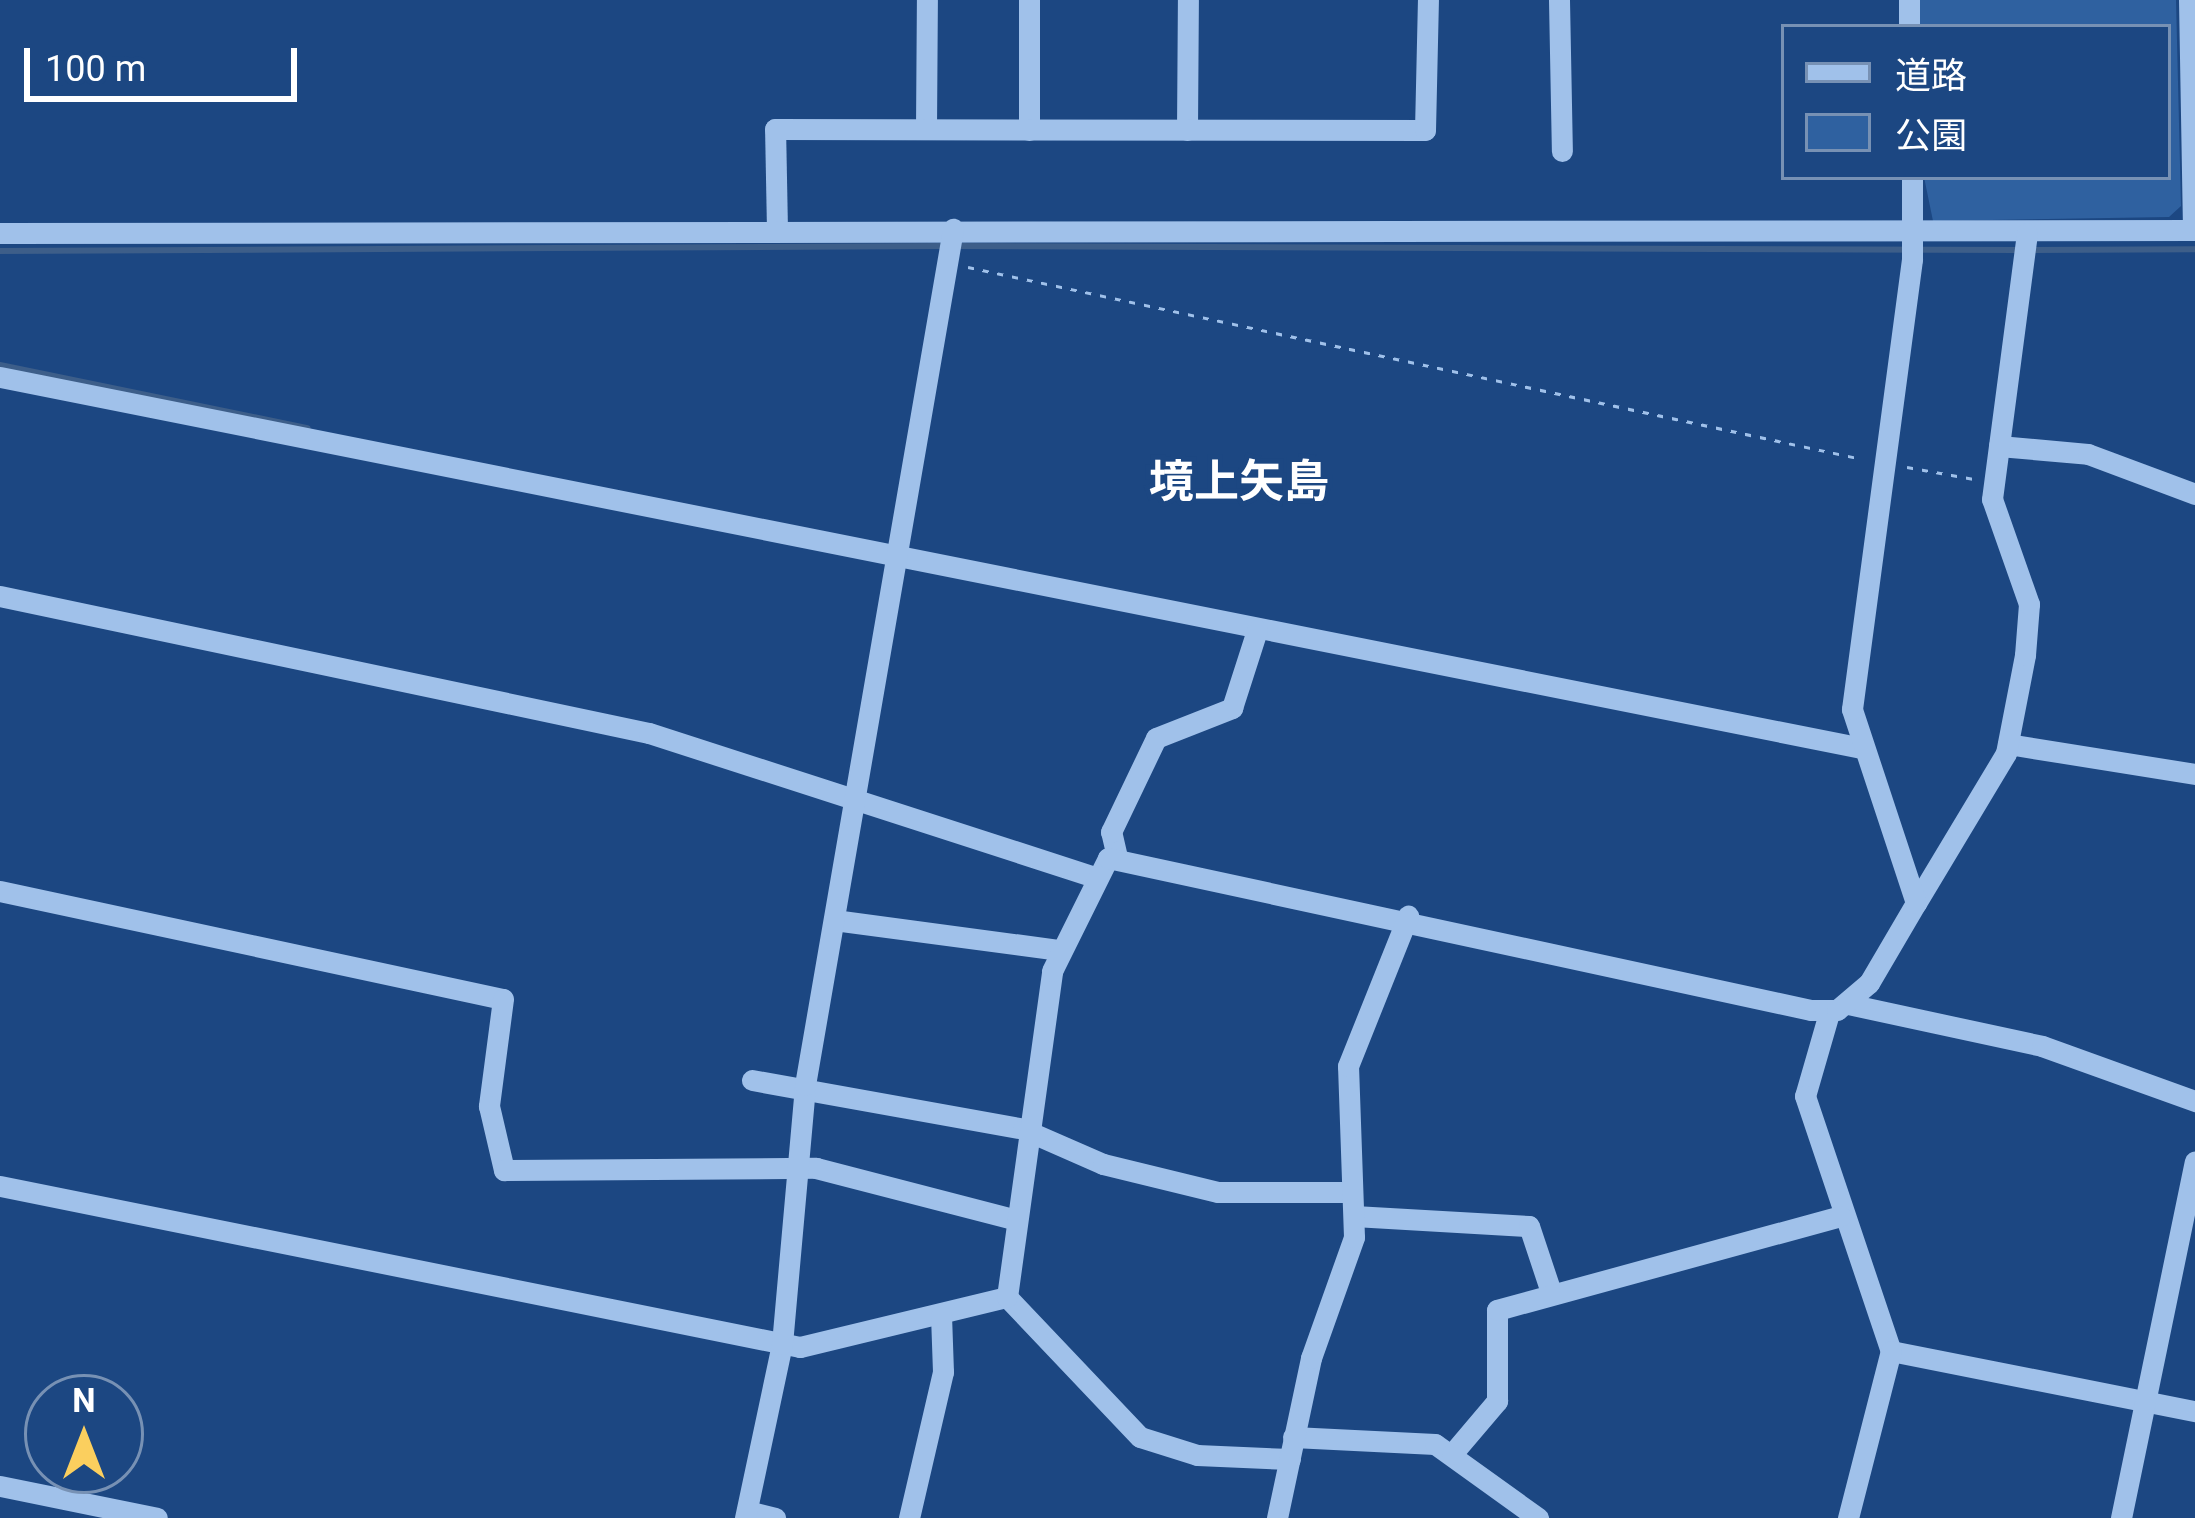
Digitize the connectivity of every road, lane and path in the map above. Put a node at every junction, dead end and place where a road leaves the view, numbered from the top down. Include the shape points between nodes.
1 (927, 0) edge
2 (1029, 0) edge
3 (1188, 0) edge
4 (1428, 0) edge
5 (1559, 0) edge
6 (2188, 0) edge
7 (926, 129) junction
8 (1029, 130) junction
9 (1187, 130) junction
10 (1562, 151) dead end
11 (1912, 180) edge
12 (953, 229) junction
13 (777, 230) junction
14 (2194, 230) edge
15 (0, 233) edge
16 (2027, 233) junction
17 (1913, 244) junction
18 (952, 264) junction
19 (0, 377) edge
20 (1999, 446) junction
21 (1881, 463) junction
22 (1994, 482) junction
23 (2195, 494) edge
24 (901, 558) junction
25 (0, 596) edge
26 (1257, 630) junction
27 (2008, 744) junction
28 (1857, 747) junction
29 (2195, 774) edge
30 (862, 794) junction
31 (1117, 856) junction
32 (1096, 878) junction
33 (0, 891) edge
34 (1916, 903) junction
35 (1408, 916) junction
36 (834, 920) junction
37 (1058, 950) junction
38 (1839, 1009) junction
39 (752, 1080) dead end
40 (805, 1085) junction
41 (2195, 1101) edge
42 (1033, 1132) junction
43 (2195, 1162) edge
44 (792, 1168) junction
45 (0, 1186) edge
46 (1351, 1192) junction
47 (1354, 1216) junction
48 (1840, 1216) junction
49 (1010, 1218) junction
50 (1550, 1289) junction
51 (1007, 1298) junction
52 (941, 1316) junction
53 (782, 1344) junction
54 (1891, 1351) junction
55 (2143, 1400) junction
56 (2195, 1411) edge
57 (1292, 1448) junction
58 (1452, 1454) junction
59 (0, 1486) edge
60 (746, 1515) edge
61 (157, 1518) edge
62 (775, 1518) edge
63 (908, 1518) edge
64 (1277, 1518) edge
65 (1538, 1518) edge
66 (1848, 1518) edge
67 (2121, 1518) edge

1 - 7 street
2 - 8 street
3 - 9 street
4 - 9 street via 1424,130
5 - 10 street
6 - 14 street
7 - 8 street
7 - 13 street via 775,129
8 - 9 street
11 - 17 street
12 - 13 street
12 - 17 street
12 - 18 street
13 - 15 street
14 - 16 street
16 - 17 street
16 - 20 street
17 - 21 street
18 - 21 path
18 - 24 street
19 - 24 street
20 - 22 street
20 - 23 street via 2088,454
21 - 22 path
21 - 28 street via 1854,655
22 - 27 street via 1994,520 2030,615
24 - 26 street
24 - 30 street
25 - 30 street via 465,690
26 - 28 street
26 - 31 street via 1232,708 1156,738 1111,832
27 - 29 street
27 - 34 street
28 - 34 street
30 - 32 street
30 - 36 street
31 - 32 street
31 - 35 street
32 - 37 street
33 - 44 street via 503,999 489,1106 496,1167
34 - 38 street
35 - 38 street
35 - 46 street via 1348,1066
36 - 37 street
36 - 40 street
37 - 42 street
38 - 41 street via 2042,1046
38 - 48 street via 1804,1082
39 - 40 street
40 - 42 street
40 - 44 street
42 - 46 street via 1103,1164 1218,1192
42 - 49 street
43 - 55 street
44 - 49 street via 904,1183
44 - 53 street
45 - 53 street
46 - 47 street
47 - 50 street via 1529,1226
47 - 57 street
48 - 50 street
48 - 54 street
49 - 51 street
50 - 58 street via 1492,1316 1497,1401
51 - 52 street
51 - 57 street via 1140,1437 1196,1455
52 - 53 street via 847,1344
52 - 63 street via 940,1390
53 - 60 street
54 - 55 street
54 - 66 street
55 - 56 street
55 - 67 street
57 - 58 street via 1383,1434
57 - 64 street
58 - 65 street
59 - 61 street
60 - 62 street

